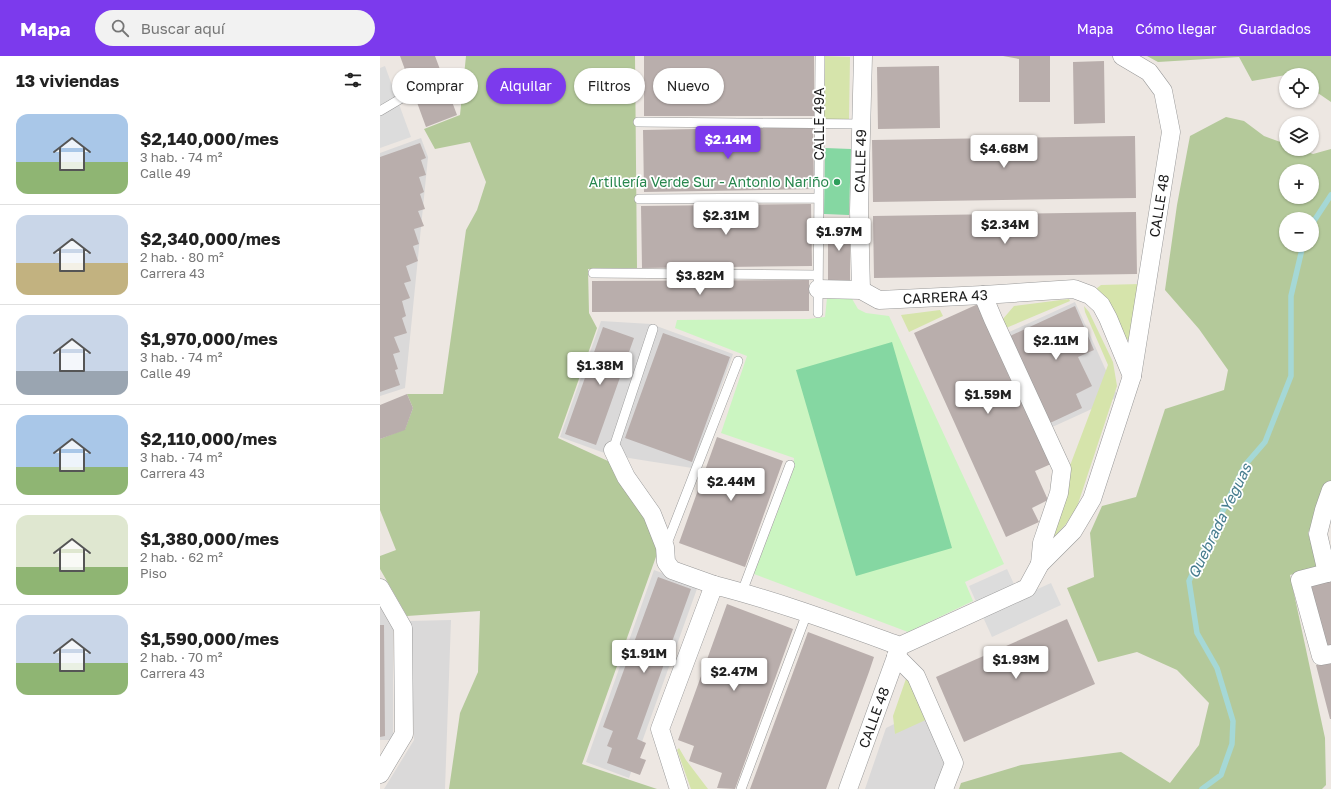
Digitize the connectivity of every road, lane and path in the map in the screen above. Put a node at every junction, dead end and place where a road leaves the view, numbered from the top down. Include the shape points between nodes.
1 (820, 56) edge
2 (863, 56) edge
3 (1122, 56) edge
4 (392, 104) edge
5 (380, 111) edge
6 (638, 122) dead end
7 (819, 124) junction
8 (861, 124) junction
9 (819, 198) junction
10 (639, 199) dead end
11 (593, 273) dead end
12 (818, 282) junction
13 (861, 290) junction
14 (983, 295) junction
15 (818, 313) dead end
16 (653, 329) dead end
17 (738, 361) dead end
18 (1132, 376) junction
19 (613, 450) joint
20 (790, 465) dead end
21 (1331, 490) edge
22 (665, 547) junction
23 (1040, 564) junction
24 (1329, 572) edge
25 (714, 585) junction
26 (380, 588) edge
27 (742, 592) junction
28 (807, 613) junction
29 (898, 651) junction
30 (1331, 654) edge
31 (380, 774) edge
32 (679, 789) edge
33 (741, 789) edge
34 (848, 789) edge
35 (944, 789) edge

1 - 7 lane, CALLE 49A
2 - 8 street, CALLE 49
3 - 18 street, CALLE 48 via 1149,72 1163,91 1171,132
4 - 5 lane
6 - 7 lane
7 - 8 lane
7 - 9 lane, CALLE 49A
8 - 13 street, CALLE 49
9 - 10 lane
9 - 12 lane, CALLE 49A
11 - 12 lane, CARRERA 43
12 - 13 street, CARRERA 43
12 - 15 lane, CALLE 49A
13 - 14 street, CARRERA 43 via 879,300
14 - 18 street, CARRERA 43 via 1074,288 1090,294 1108,318
14 - 23 street via 1062,470 1059,492 1042,543
16 - 19 lane
17 - 22 lane
18 - 23 street, CALLE 48 via 1092,499 1073,531
19 - 22 street via 626,477 652,514
20 - 27 lane
21 - 24 street via 1318,534
22 - 25 street via 666,562 672,570
23 - 29 street via 1027,588
24 - 30 street via 1300,580 1321,656
25 - 27 street
25 - 32 street via 660,729
26 - 31 street via 403,628 404,734
27 - 28 street
28 - 29 street
28 - 33 lane
29 - 34 street, CALLE 48
29 - 35 street via 916,676 954,763

